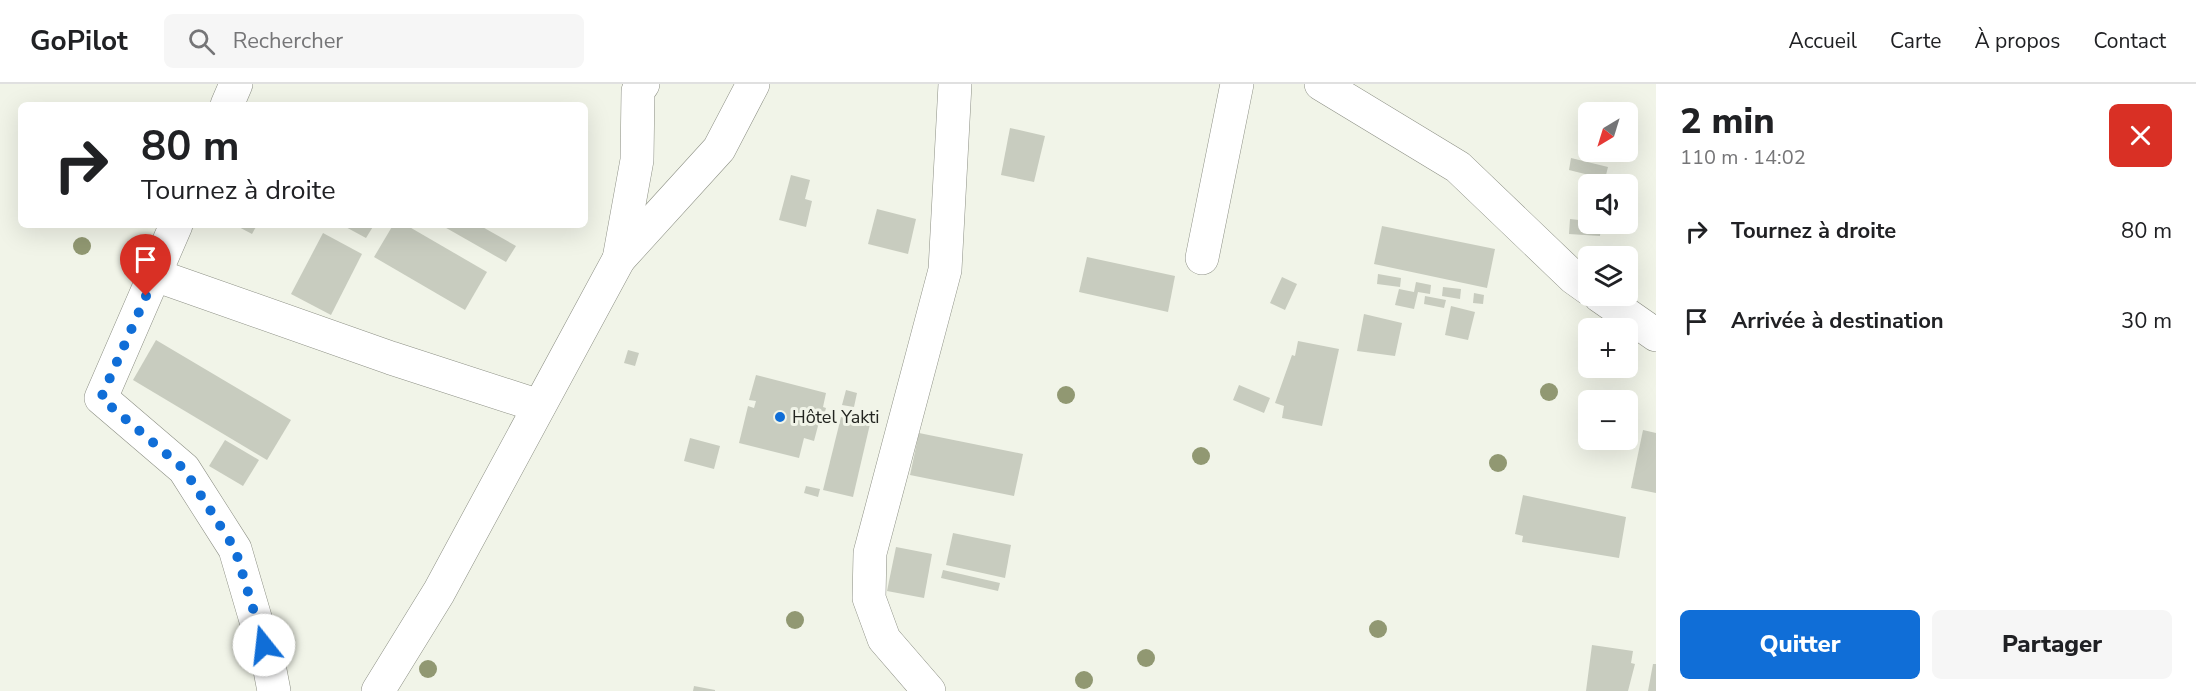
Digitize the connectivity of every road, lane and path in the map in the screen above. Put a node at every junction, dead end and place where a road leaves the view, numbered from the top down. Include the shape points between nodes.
1 (236, 84) edge
2 (753, 84) edge
3 (955, 84) edge
4 (1237, 84) edge
5 (1322, 84) edge
6 (638, 86) edge
7 (228, 102) edge
8 (175, 228) edge
9 (1202, 258) dead end
10 (619, 259) junction
11 (155, 275) junction
12 (1578, 281) edge
13 (1614, 306) edge
14 (1656, 335) edge
15 (539, 406) junction
16 (274, 691) edge
17 (378, 691) edge
18 (929, 691) edge

1 - 7 street
2 - 10 street via 719,149
3 - 18 street via 945,270 870,553 869,598 884,639
4 - 9 street
5 - 12 street via 1458,167
6 - 10 street via 637,160
8 - 11 street
10 - 15 street
11 - 15 street
11 - 16 street via 101,398 184,469 235,549
13 - 14 street
15 - 17 street via 439,592

